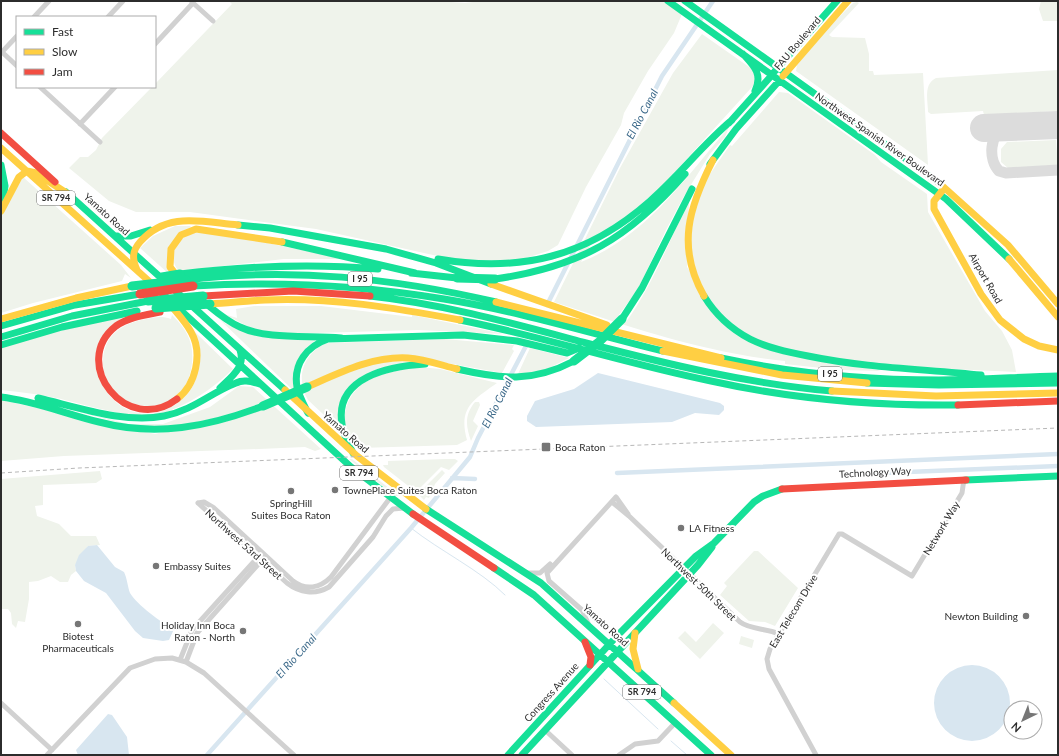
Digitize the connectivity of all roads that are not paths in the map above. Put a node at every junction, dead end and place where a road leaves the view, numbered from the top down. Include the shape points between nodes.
1 (49, 1) edge
2 (123, 1) edge
3 (668, 1) edge
4 (685, 1) edge
5 (837, 1) edge
6 (848, 1) edge
7 (192, 2) edge
8 (35, 16) edge
9 (109, 16) edge
10 (213, 20) dead end
11 (709, 24) junction
12 (16, 37) edge
13 (156, 43) edge
14 (1, 52) edge
15 (743, 54) junction
16 (16, 65) edge
17 (782, 70) junction
18 (776, 78) junction
19 (41, 88) edge
20 (114, 88) edge
21 (752, 97) junction
22 (732, 120) junction
23 (80, 124) junction
24 (1, 133) edge
25 (100, 142) dead end
26 (1, 148) edge
27 (712, 160) junction
28 (1, 165) edge
29 (26, 171) junction
30 (942, 191) junction
31 (71, 196) junction
32 (1, 206) edge
33 (1, 211) edge
34 (153, 229) junction
35 (115, 236) junction
36 (386, 249) junction
37 (133, 252) junction
38 (137, 270) junction
39 (415, 273) junction
40 (186, 280) junction
41 (158, 290) junction
42 (1058, 304) edge
43 (158, 310) junction
44 (553, 316) junction
45 (1058, 317) edge
46 (1, 319) edge
47 (1, 326) edge
48 (520, 334) junction
49 (1, 337) edge
50 (341, 338) junction
51 (542, 339) junction
52 (1, 345) edge
53 (240, 350) junction
54 (1058, 350) edge
55 (437, 364) junction
56 (241, 366) junction
57 (1058, 376) edge
58 (1012, 378) junction
59 (1058, 383) edge
60 (260, 384) junction
61 (1, 393) edge
62 (1058, 393) edge
63 (1, 397) edge
64 (209, 398) junction
65 (1058, 401) edge
66 (308, 413) junction
67 (353, 453) junction
68 (1058, 476) edge
69 (964, 479) junction
70 (390, 498) junction
71 (612, 502) junction
72 (421, 506) junction
73 (404, 508) junction
74 (630, 516) junction
75 (840, 534) joint
76 (566, 550) junction
77 (264, 554) junction
78 (258, 556) junction
79 (262, 561) junction
80 (687, 572) junction
81 (528, 573) junction
82 (320, 588) junction
83 (589, 624) junction
84 (635, 633) junction
85 (779, 634) junction
86 (584, 640) junction
87 (610, 643) junction
88 (618, 651) junction
89 (600, 654) junction
90 (180, 660) junction
91 (186, 662) junction
92 (609, 662) junction
93 (590, 665) junction
94 (638, 669) junction
95 (1, 703) edge
96 (675, 723) junction
97 (545, 730) junction
98 (52, 750) junction
99 (48, 755) edge
100 (294, 755) edge
101 (508, 755) edge
102 (522, 755) edge
103 (572, 755) edge
104 (619, 755) edge
105 (711, 755) edge
106 (731, 755) edge
107 (816, 755) edge

1 - 8 street
2 - 9 street
3 - 11 main road, Northwest Spanish River Boulevard via 690,17
4 - 11 main road, Northwest Spanish River Boulevard
5 - 17 main road, FAU Boulevard
6 - 17 main road, FAU Boulevard
7 - 10 street
7 - 13 street
11 - 15 main road, Northwest Spanish River Boulevard
11 - 17 main road, Northwest Spanish River Boulevard
12 - 14 street
14 - 16 street
15 - 18 main road, Northwest Spanish River Boulevard
15 - 21 main road via 759,76 759,83
17 - 18 main road, FAU Boulevard
17 - 30 main road, Northwest Spanish River Boulevard
18 - 21 main road
18 - 27 main road
18 - 30 main road, Northwest Spanish River Boulevard
19 - 23 street
20 - 23 street
21 - 22 main road
22 - 36 main road via 717,131 643,208 592,242 559,255 531,262 485,265 457,263 395,248
22 - 39 main road, bridge via 656,207 620,236 586,255 527,275 494,279
23 - 25 street
24 - 31 main road, Yamato Road / SR 794
26 - 29 main road, SR 794
27 - 55 main road, bridge via 684,203 642,290 622,319 600,341 574,361 549,374 525,378 498,377
27 - 58 main road via 691,208 687,228 688,250 693,273 701,292 717,314 732,328 764,345 828,360 906,370
28 - 32 main road via 4,186
29 - 31 main road via 36,173
29 - 33 main road via 19,177
29 - 38 main road, SR 794
30 - 42 main road, Northwest Spanish River Boulevard via 1008,245
30 - 45 main road, Northwest Spanish River Boulevard via 1024,275
30 - 54 main road, Airport Road via 934,202 935,211 993,313 1008,329 1024,340
31 - 35 main road, Yamato Road / SR 794
34 - 35 main road via 131,236
34 - 36 main road via 168,222 181,220 225,223 307,234
34 - 37 main road
35 - 37 main road, Yamato Road / SR 794
36 - 44 main road via 436,263 536,301
37 - 38 main road
37 - 53 main road, Yamato Road / SR 794
38 - 41 main road, SR 794
39 - 40 main road via 356,266 288,264 234,267
39 - 50 main road via 233,233 193,229 181,235 173,244 169,260 174,273 214,311 232,324 246,331 267,336 323,335
40 - 44 main road, I 95 via 264,275 354,278 445,291 529,314
40 - 46 main road, I 95, bridge via 132,286 68,300
40 - 47 main road, bridge via 140,294 68,307
41 - 43 main road via 191,332 196,349 196,369 188,387 175,402 157,409 137,409 120,402 107,389 100,371 100,353 108,334 121,322
41 - 56 main road, SR 794
43 - 48 main road, bridge via 263,300 356,304 440,316
43 - 52 main road via 77,323
44 - 58 main road, I 95 via 756,364 847,376 937,380
44 - 59 main road via 711,362 817,380 915,386
48 - 49 main road, bridge via 440,307 365,296 274,292 148,301 57,320
48 - 50 main road
48 - 51 main road
50 - 66 main road via 318,343 300,361 297,385
51 - 62 main road via 804,389 918,397
51 - 65 main road via 718,382 816,398 930,405
53 - 56 main road via 243,358
53 - 66 main road, Yamato Road / SR 794
55 - 63 main road, bridge via 414,359 380,360 355,367 232,419 180,430 111,426 43,405
55 - 67 main road via 389,369 364,379 351,389 343,402 341,417 342,428
56 - 60 main road, SR 794
56 - 64 main road
57 - 58 main road, I 95
60 - 64 main road via 249,381 237,382
60 - 70 main road, SR 794 via 336,454
61 - 64 main road via 31,396 145,418 178,413
66 - 67 main road, Yamato Road / SR 794
67 - 72 main road, Yamato Road / SR 794
68 - 69 main road, Technology Way
69 - 75 street, Network Way via 962,493 912,576
69 - 80 main road, Technology Way via 778,489 754,500 714,543 697,556
70 - 72 main road
70 - 73 main road, SR 794
70 - 82 street
71 - 74 street, Northwest 50th Street
71 - 74 street, Northwest 50th Street via 616,497
71 - 76 street
72 - 81 main road, Yamato Road / SR 794
73 - 82 street via 390,512 373,537 335,581
73 - 86 main road, SR 794 via 523,587
74 - 80 street, Northwest 50th Street
75 - 85 street, East Telecom Drive
76 - 81 street via 542,572
76 - 83 street via 549,570 547,577 582,610
77 - 78 street
77 - 78 street, Northwest 53rd Street via 214,508 204,502 198,503
77 - 79 street
77 - 82 street, Northwest 53rd Street via 296,584 307,588
78 - 79 street, Northwest 53rd Street
78 - 90 street via 192,630
79 - 82 street, Northwest 53rd Street via 297,590 307,592
79 - 91 street via 197,633
80 - 84 main road, Technology Way
80 - 85 street, Northwest 50th Street via 741,623
80 - 87 main road, Technology Way
81 - 83 main road, Yamato Road / SR 794
83 - 87 main road, Yamato Road / SR 794
84 - 88 main road, Technology Way
84 - 94 main road via 632,652
85 - 107 street, East Telecom Drive via 768,654 768,667
86 - 89 main road, SR 794
86 - 93 main road via 591,658
87 - 88 main road, Yamato Road / SR 794
87 - 89 main road, Congress Avenue
88 - 92 main road
88 - 94 main road, Yamato Road / SR 794
89 - 92 main road, SR 794
89 - 93 main road, Congress Avenue
90 - 91 street
90 - 98 street via 155,659 130,668
91 - 100 street via 204,673
92 - 96 main road, SR 794
92 - 97 main road
93 - 101 main road, Congress Avenue
94 - 106 main road, Yamato Road / SR 794
95 - 98 street
96 - 104 street via 658,741 635,744
96 - 105 main road, SR 794
97 - 102 main road
97 - 103 street
98 - 99 street

